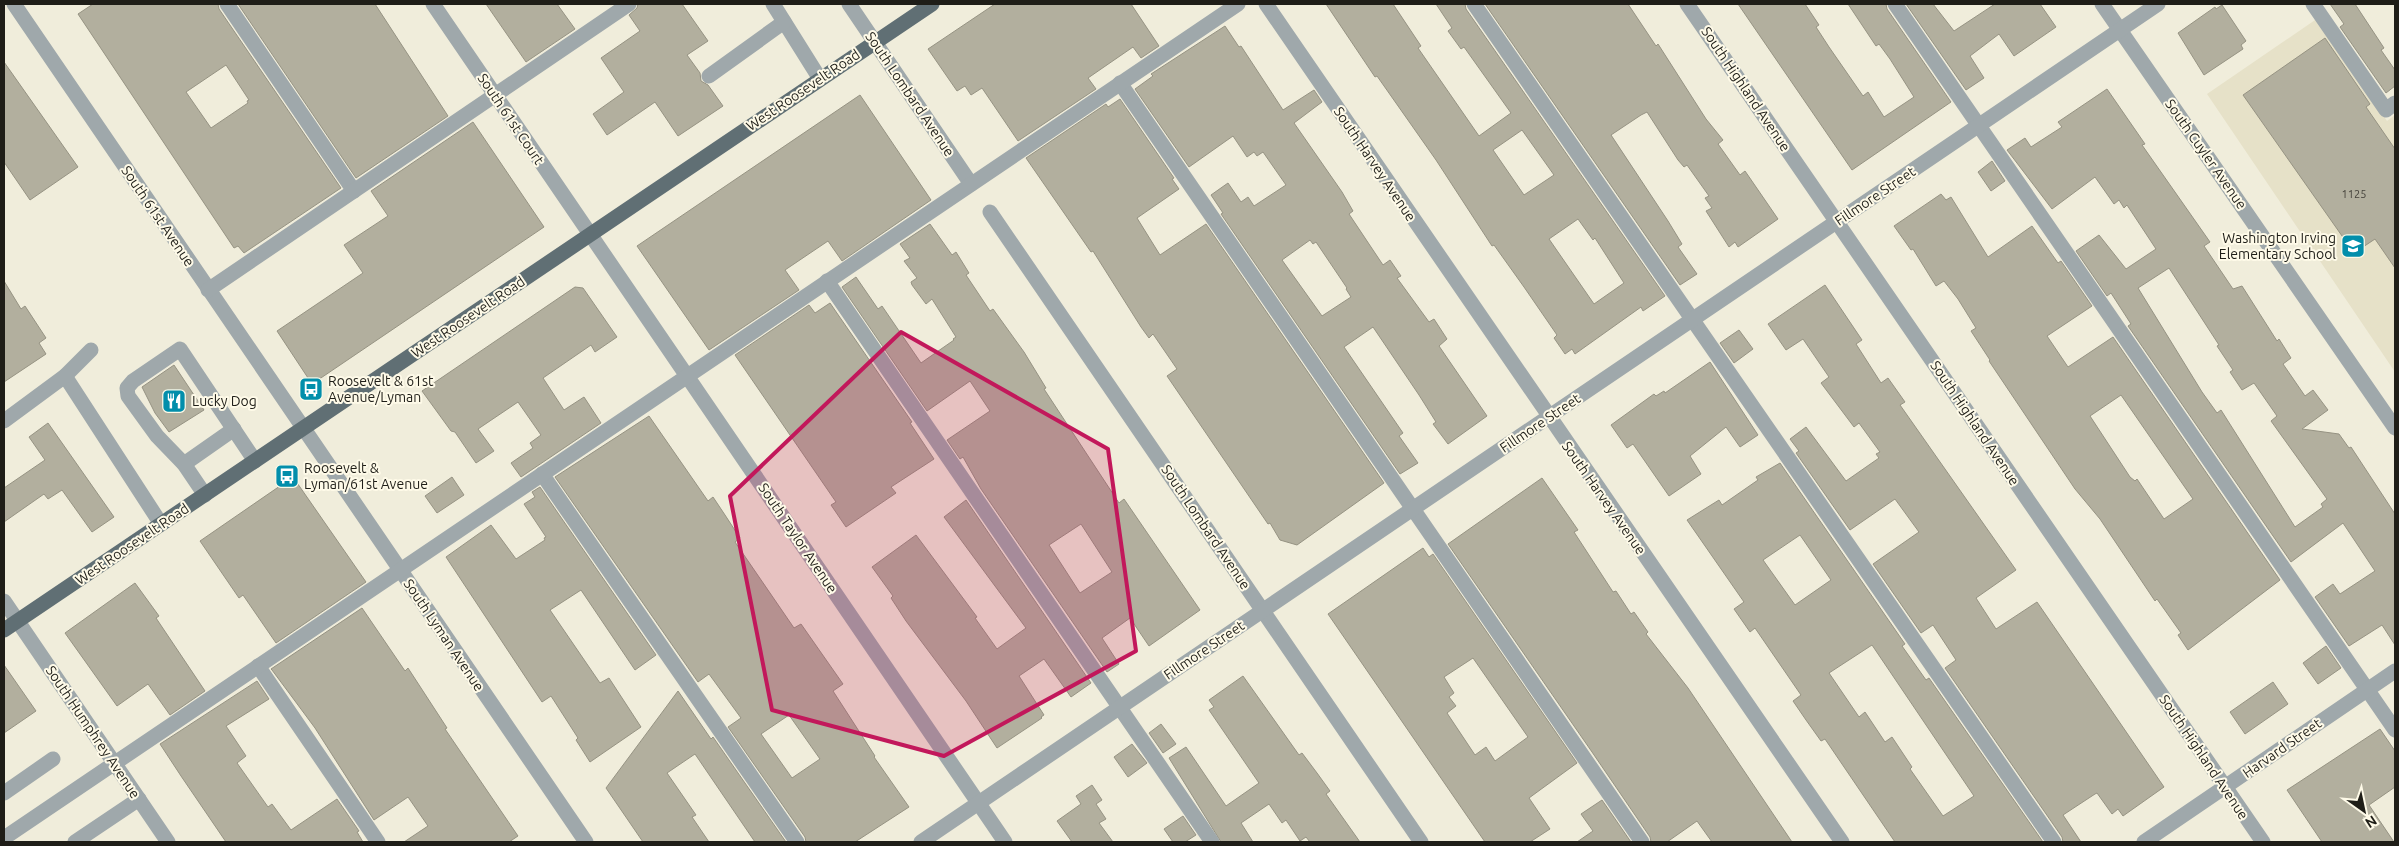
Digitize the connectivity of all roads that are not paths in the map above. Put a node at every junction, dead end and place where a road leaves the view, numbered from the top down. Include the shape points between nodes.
1 (14, 4) edge
2 (227, 4) edge
3 (433, 4) edge
4 (629, 4) edge
5 (773, 4) edge
6 (849, 4) edge
7 (932, 4) edge
8 (1238, 4) edge
9 (1266, 4) edge
10 (1474, 4) edge
11 (1687, 4) edge
12 (1895, 4) edge
13 (2102, 4) edge
14 (2158, 4) edge
15 (2313, 4) edge
16 (784, 22) junction
17 (2120, 30) junction
18 (875, 42) junction
19 (709, 76) dead end
20 (820, 79) junction
21 (1120, 83) junction
22 (495, 95) junction
23 (2395, 103) edge
24 (1979, 126) junction
25 (971, 184) junction
26 (354, 191) junction
27 (990, 212) dead end
28 (1837, 222) junction
29 (590, 235) junction
30 (827, 281) junction
31 (208, 290) junction
32 (1692, 320) junction
33 (90, 350) dead end
34 (65, 376) junction
35 (687, 376) junction
36 (1548, 418) junction
37 (4, 421) edge
38 (2395, 428) edge
39 (234, 429) junction
40 (302, 429) junction
41 (255, 461) junction
42 (184, 464) junction
43 (542, 474) junction
44 (204, 495) junction
45 (1413, 509) junction
46 (161, 524) junction
47 (400, 571) junction
48 (4, 601) edge
49 (1263, 610) junction
50 (17, 621) junction
51 (4, 630) edge
52 (258, 666) junction
53 (2395, 671) edge
54 (2367, 690) junction
55 (1120, 707) junction
56 (2395, 730) edge
57 (53, 759) dead end
58 (115, 764) junction
59 (2225, 788) junction
60 (4, 793) edge
61 (139, 799) junction
62 (979, 803) junction
63 (4, 838) edge
64 (75, 842) edge
65 (168, 842) edge
66 (378, 842) edge
67 (586, 842) edge
68 (797, 842) edge
69 (921, 842) edge
70 (1006, 842) edge
71 (1212, 842) edge
72 (1422, 842) edge
73 (1642, 842) edge
74 (1842, 842) edge
75 (2054, 842) edge
76 (2144, 842) edge
77 (2263, 842) edge

1 - 31 street, South 61st Avenue
2 - 26 street
3 - 22 street, South 61st Court
4 - 22 street
5 - 16 street
6 - 18 street, South Lombard Avenue
7 - 18 main road, West Roosevelt Road
8 - 21 street
9 - 36 street, South Harvey Avenue
10 - 32 street
11 - 28 street, South Highland Avenue
12 - 24 street
13 - 17 street, South Cuyler Avenue
14 - 17 street, Fillmore Street
15 - 23 street via 2386,110
16 - 19 street
16 - 20 street
17 - 24 street, Fillmore Street
17 - 38 street, South Cuyler Avenue
18 - 20 main road, West Roosevelt Road
18 - 25 street, South Lombard Avenue
20 - 29 main road, West Roosevelt Road
21 - 25 street
21 - 45 street
22 - 26 street
22 - 29 street, South 61st Court
24 - 28 street, Fillmore Street
24 - 54 street
25 - 30 street
26 - 31 street
27 - 49 street, South Lombard Avenue
28 - 32 street, Fillmore Street
28 - 59 street, South Highland Avenue
29 - 35 street, South Taylor Avenue
29 - 40 main road, West Roosevelt Road
30 - 35 street
30 - 55 street
31 - 40 street, South 61st Avenue
32 - 36 street, Fillmore Street
32 - 75 street
33 - 34 street
34 - 37 street
34 - 46 street
35 - 43 street
35 - 62 street, South Taylor Avenue
36 - 45 street, Fillmore Street
36 - 74 street, South Harvey Avenue
39 - 41 street
39 - 42 street
39 - 42 street via 180,349 127,388 128,396 156,436
40 - 41 main road, West Roosevelt Road
40 - 47 street, South Lyman Avenue
41 - 44 main road, West Roosevelt Road
42 - 44 street
43 - 47 street
43 - 68 street
44 - 46 main road, West Roosevelt Road
45 - 49 street, Fillmore Street
45 - 73 street
46 - 50 main road, West Roosevelt Road
47 - 52 street
47 - 67 street, South Lyman Avenue
48 - 50 street, South Humphrey Avenue
49 - 55 street, Fillmore Street
49 - 72 street, South Lombard Avenue
50 - 51 main road, West Roosevelt Road
50 - 58 street, South Humphrey Avenue
52 - 58 street
52 - 66 street
53 - 54 street, Harvard Street
54 - 56 street
54 - 59 street, Harvard Street
55 - 62 street, Fillmore Street
55 - 71 street
57 - 60 street
58 - 61 street, South Humphrey Avenue
58 - 63 street
59 - 76 street, Harvard Street
59 - 77 street, South Highland Avenue
61 - 64 street
61 - 65 street, South Humphrey Avenue
62 - 69 street, Fillmore Street
62 - 70 street, South Taylor Avenue

